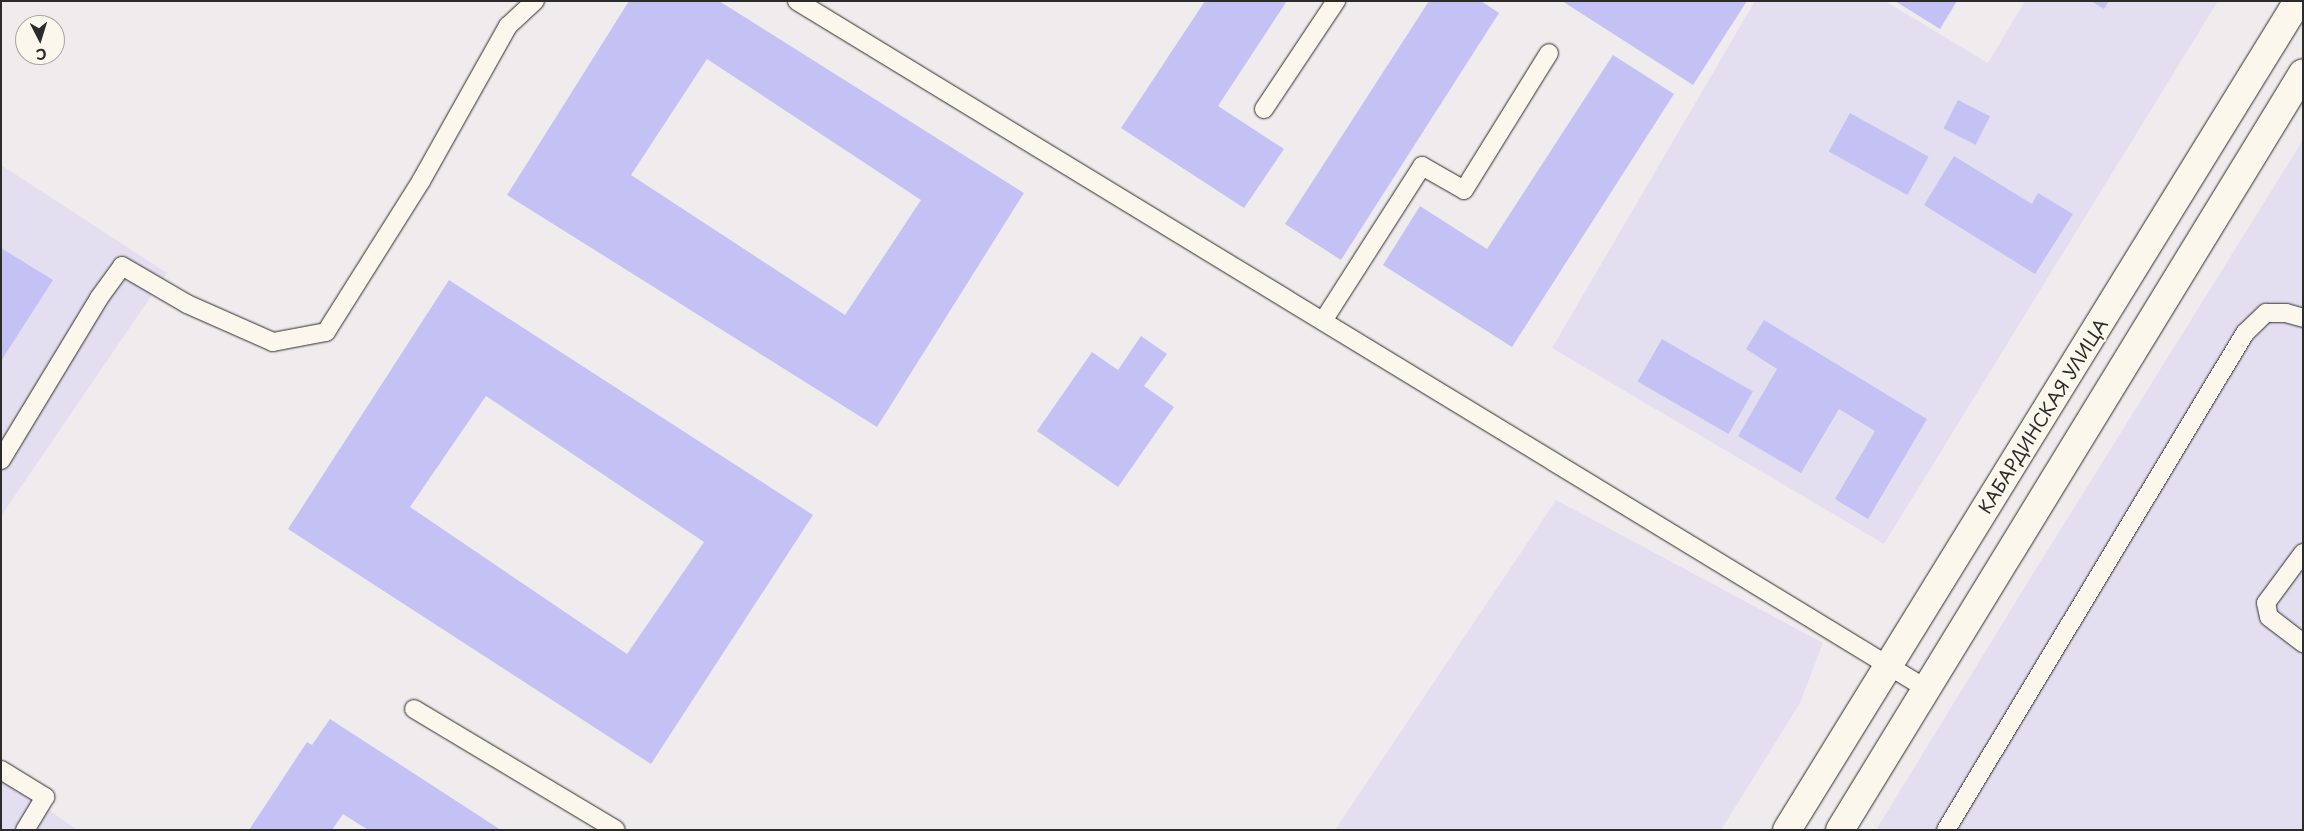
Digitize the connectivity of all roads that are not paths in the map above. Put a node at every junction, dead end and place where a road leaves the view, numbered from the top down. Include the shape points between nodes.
1 (535, 1) edge
2 (797, 1) edge
3 (1336, 1) edge
4 (2298, 1) edge
5 (1549, 53) dead end
6 (2303, 73) edge
7 (1264, 109) dead end
8 (2303, 318) edge
9 (1323, 321) junction
10 (1, 460) edge
11 (2303, 553) edge
12 (2303, 643) edge
13 (1888, 667) junction
14 (1925, 688) junction
15 (414, 709) dead end
16 (1, 770) edge
17 (25, 830) edge
18 (616, 830) edge
19 (1787, 830) edge
20 (1840, 830) edge
21 (1946, 830) edge

1 - 10 lane via 508,26 421,181 326,332 273,342 187,304 122,266 98,298
2 - 9 lane
3 - 7 lane
4 - 13 main road, КАБАРДИНСКАЯ УЛИЦА
5 - 9 lane via 1464,190 1422,166
6 - 14 main road
8 - 21 lane via 2286,313 2266,313 2245,333
9 - 13 lane
11 - 12 lane via 2266,603 2270,617
13 - 14 lane
13 - 19 main road, КАБАРДИНСКАЯ УЛИЦА
14 - 20 main road
15 - 18 lane
16 - 17 lane via 46,798

